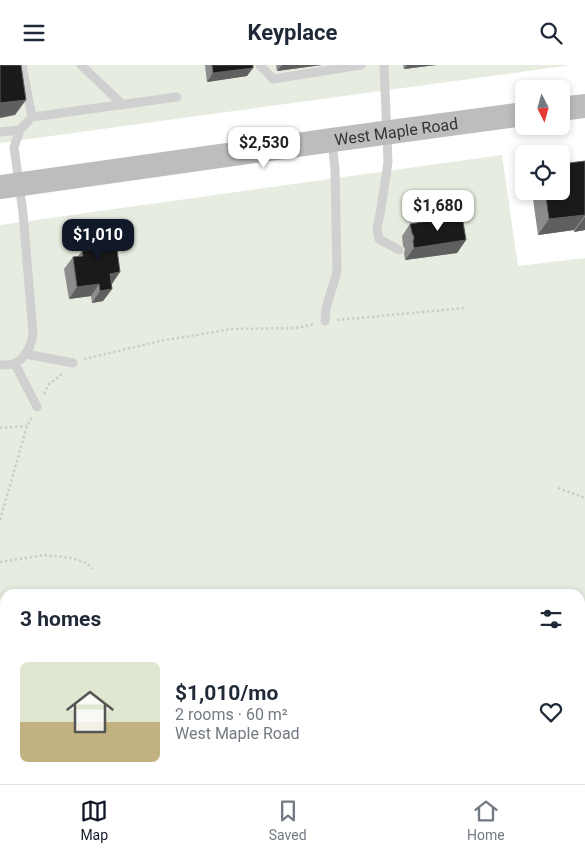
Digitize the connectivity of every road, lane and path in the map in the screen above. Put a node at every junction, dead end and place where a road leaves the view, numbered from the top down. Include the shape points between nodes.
1 (22, 65) edge
2 (81, 65) edge
3 (260, 65) edge
4 (361, 65) edge
5 (384, 65) edge
6 (177, 97) dead end
7 (123, 105) junction
8 (585, 106) edge
9 (570, 108) edge
10 (515, 115) edge
11 (32, 117) junction
12 (20, 130) junction
13 (388, 132) junction
14 (0, 133) edge
15 (332, 140) junction
16 (10, 186) edge
17 (399, 250) dead end
18 (465, 308) dead end
19 (325, 321) junction
20 (26, 354) junction
21 (73, 363) junction
22 (15, 364) junction
23 (0, 365) edge
24 (37, 407) junction
25 (27, 426) junction
26 (0, 429) edge
27 (558, 488) dead end
28 (585, 498) edge
29 (0, 520) edge
30 (0, 562) edge
31 (92, 569) dead end

1 - 11 lane
2 - 7 lane
3 - 4 lane via 273,79
5 - 13 lane
6 - 7 lane
7 - 11 lane
8 - 9 main road
10 - 13 main road, West Maple Road
11 - 12 lane
12 - 14 lane
12 - 16 lane via 14,147
13 - 15 main road, West Maple Road
13 - 17 lane via 388,162 377,229 379,239
15 - 16 main road, West Maple Road
15 - 19 lane via 337,272
16 - 20 lane via 24,231 32,333
18 - 19 path
19 - 21 path via 296,328 232,329 160,341
20 - 21 lane
20 - 22 lane
21 - 24 path via 48,385
22 - 23 lane
22 - 24 lane
24 - 25 path
25 - 26 path
25 - 29 path
27 - 28 path
30 - 31 path via 45,555 72,557 87,563

